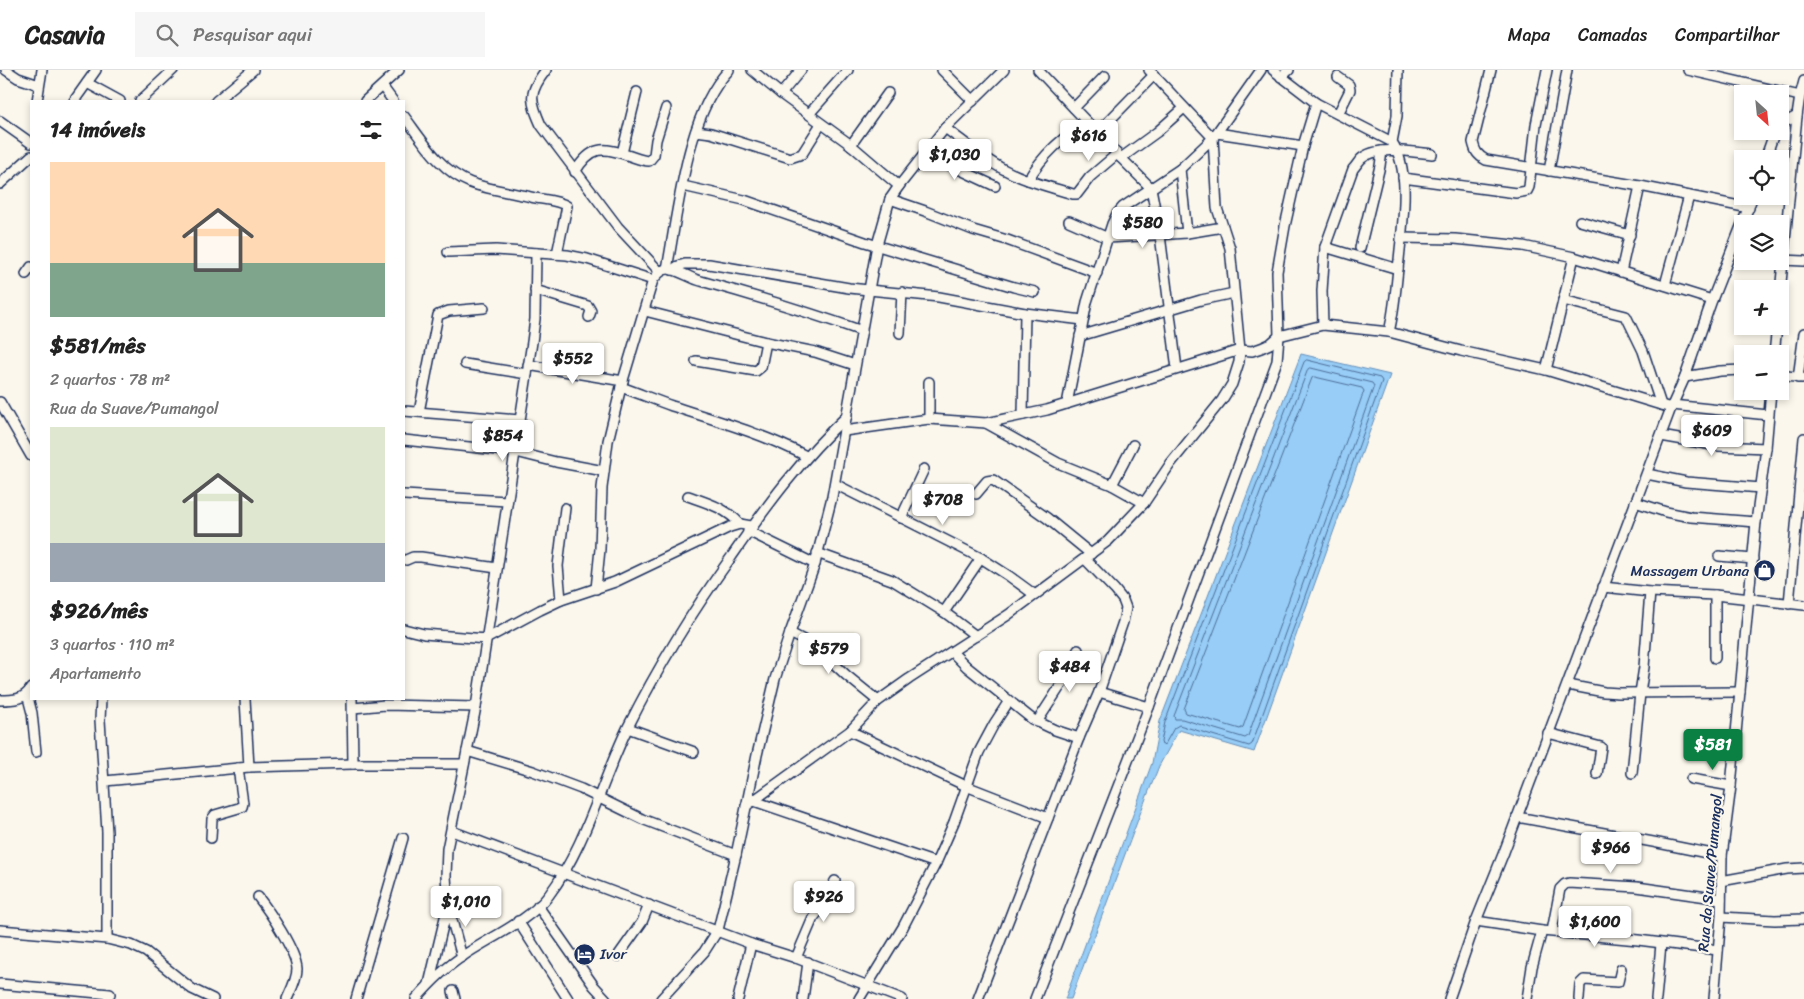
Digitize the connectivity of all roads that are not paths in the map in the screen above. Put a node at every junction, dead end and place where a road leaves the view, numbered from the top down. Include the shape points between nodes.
1 (6, 70) edge
2 (42, 70) edge
3 (96, 70) edge
4 (173, 70) edge
5 (253, 70) edge
6 (399, 70) edge
7 (546, 70) edge
8 (729, 70) edge
9 (752, 70) edge
10 (801, 70) edge
11 (848, 70) edge
12 (942, 70) edge
13 (1004, 70) edge
14 (1038, 70) edge
15 (1261, 70) edge
16 (1273, 70) edge
17 (1289, 70) edge
18 (1398, 70) edge
19 (1491, 70) edge
20 (1547, 70) edge
21 (1567, 70) edge
22 (1688, 70) edge
23 (1151, 72) edge
24 (1105, 76) dead end
25 (1281, 77) junction
26 (1338, 77) dead end
27 (87, 82) junction
28 (1804, 82) edge
29 (39, 85) junction
30 (382, 86) junction
31 (637, 92) dead end
32 (888, 93) dead end
33 (780, 94) junction
34 (1800, 96) junction
35 (107, 98) edge
36 (37, 100) edge
37 (75, 100) edge
38 (141, 100) edge
39 (217, 100) edge
40 (366, 100) edge
41 (392, 100) edge
42 (973, 101) junction
43 (1316, 104) junction
44 (666, 108) dead end
45 (1074, 108) junction
46 (1184, 108) junction
47 (809, 114) junction
48 (1338, 114) junction
49 (1797, 116) junction
50 (405, 117) edge
51 (1789, 120) edge
52 (0, 121) edge
53 (1086, 121) junction
54 (821, 124) junction
55 (946, 128) junction
56 (696, 131) junction
57 (1097, 132) junction
58 (1215, 135) junction
59 (30, 141) edge
60 (1392, 142) junction
61 (851, 145) junction
62 (1303, 146) junction
63 (1800, 147) edge
64 (1382, 151) junction
65 (1398, 151) junction
66 (622, 153) junction
67 (924, 153) junction
68 (1432, 154) dead end
69 (1119, 156) junction
70 (29, 161) edge
71 (1530, 167) junction
72 (1180, 169) junction
73 (1549, 171) junction
74 (575, 172) junction
75 (1403, 178) junction
76 (1028, 180) junction
77 (0, 184) edge
78 (683, 186) junction
79 (899, 186) junction
80 (995, 186) dead end
81 (1640, 186) junction
82 (1151, 188) junction
83 (1690, 196) junction
84 (890, 199) junction
85 (1750, 205) edge
86 (1749, 208) junction
87 (1789, 220) edge
88 (1069, 221) dead end
89 (1580, 221) dead end
90 (1223, 227) junction
91 (1187, 233) junction
92 (1160, 235) junction
93 (1630, 235) junction
94 (1108, 238) junction
95 (1401, 238) junction
96 (877, 245) junction
97 (1325, 247) junction
98 (1360, 248) dead end
99 (448, 252) dead end
100 (536, 253) junction
101 (557, 254) junction
102 (1574, 257) junction
103 (1789, 261) edge
104 (1804, 262) edge
105 (1398, 269) junction
106 (667, 271) junction
107 (1621, 272) junction
108 (1097, 273) junction
109 (653, 280) junction
110 (1665, 285) junction
111 (535, 290) junction
112 (869, 290) junction
113 (902, 292) junction
114 (1035, 292) dead end
115 (1234, 293) junction
116 (1563, 300) junction
117 (1712, 300) junction
118 (484, 308) dead end
119 (1170, 310) junction
120 (644, 311) junction
121 (1025, 313) junction
122 (589, 317) dead end
123 (1083, 320) junction
124 (1323, 325) junction
125 (862, 331) junction
126 (1389, 332) junction
127 (900, 333) dead end
128 (1804, 333) edge
129 (1080, 336) junction
130 (1279, 336) junction
131 (766, 342) junction
132 (1240, 350) junction
133 (696, 361) dead end
134 (465, 364) dead end
135 (855, 365) junction
136 (1177, 369) junction
137 (528, 370) junction
138 (1546, 370) junction
139 (1734, 370) edge
140 (1685, 377) junction
141 (1801, 378) edge
142 (929, 382) dead end
143 (622, 384) junction
144 (1770, 400) edge
145 (0, 402) edge
146 (1067, 404) junction
147 (1661, 405) junction
148 (1671, 406) junction
149 (405, 410) edge
150 (419, 412) junction
151 (1023, 415) junction
152 (1768, 415) junction
153 (847, 416) junction
154 (929, 419) junction
155 (520, 420) junction
156 (986, 423) junction
157 (844, 432) junction
158 (1661, 436) junction
159 (1804, 438) edge
160 (405, 440) edge
161 (1133, 445) dead end
162 (1766, 448) junction
163 (516, 452) junction
164 (30, 454) edge
165 (806, 456) junction
166 (924, 469) dead end
167 (604, 471) junction
168 (1647, 474) junction
169 (835, 484) junction
170 (1112, 485) junction
171 (1761, 488) junction
172 (976, 494) dead end
173 (405, 495) edge
174 (688, 496) dead end
175 (507, 501) junction
176 (1144, 502) junction
177 (1635, 502) junction
178 (565, 508) dead end
179 (902, 518) junction
180 (1756, 522) junction
181 (740, 524) junction
182 (750, 529) junction
183 (817, 553) junction
184 (1719, 556) dead end
185 (1088, 557) junction
186 (980, 558) junction
187 (1753, 559) junction
188 (406, 560) dead end
189 (815, 564) junction
190 (497, 568) junction
191 (1603, 587) junction
192 (596, 588) junction
193 (1650, 592) junction
194 (1715, 595) junction
195 (1035, 596) junction
196 (1749, 598) junction
197 (561, 600) junction
198 (1789, 604) junction
199 (1804, 605) edge
200 (944, 612) junction
201 (405, 629) edge
202 (790, 633) junction
203 (976, 636) junction
204 (486, 639) junction
205 (1078, 650) dead end
206 (952, 652) junction
207 (1714, 658) dead end
208 (1568, 686) junction
209 (29, 691) edge
210 (1099, 692) junction
211 (1740, 692) junction
212 (1640, 693) junction
213 (0, 700) edge
214 (30, 700) edge
215 (101, 700) edge
216 (244, 700) edge
217 (1009, 701) junction
218 (878, 702) junction
219 (352, 704) edge
220 (476, 707) junction
221 (1148, 707) junction
222 (1038, 722) junction
223 (628, 728) junction
224 (850, 731) junction
225 (1548, 732) junction
226 (1079, 738) junction
227 (467, 751) junction
228 (36, 752) dead end
229 (694, 752) dead end
230 (353, 764) junction
231 (464, 764) junction
232 (249, 767) junction
233 (238, 768) junction
234 (1597, 774) dead end
235 (1632, 774) dead end
236 (1691, 780) dead end
237 (105, 781) junction
238 (966, 786) junction
239 (1731, 786) junction
240 (598, 797) junction
241 (750, 804) junction
242 (1517, 817) junction
243 (1048, 818) junction
244 (452, 831) junction
245 (211, 838) dead end
246 (403, 838) dead end
247 (736, 855) junction
248 (1722, 856) junction
249 (936, 863) junction
250 (1804, 868) edge
251 (563, 874) junction
252 (835, 881) dead end
253 (1721, 881) junction
254 (258, 897) dead end
255 (1721, 899) junction
256 (448, 905) junction
257 (649, 905) junction
258 (538, 906) junction
259 (1721, 917) junction
260 (1804, 919) edge
261 (1476, 921) junction
262 (518, 922) junction
263 (0, 930) edge
264 (718, 930) junction
265 (1542, 930) junction
266 (1552, 931) junction
267 (108, 939) junction
268 (751, 944) junction
269 (1661, 944) junction
270 (1718, 950) junction
271 (618, 956) dead end
272 (462, 957) junction
273 (796, 958) junction
274 (808, 962) junction
275 (1621, 969) dead end
276 (0, 984) edge
277 (429, 984) junction
278 (867, 985) junction
279 (110, 994) dead end
280 (203, 997) edge
281 (213, 999) edge
282 (287, 999) edge
283 (356, 999) edge
284 (416, 999) edge
285 (568, 999) edge
286 (606, 999) edge
287 (661, 999) edge
288 (738, 999) edge
289 (803, 999) edge
290 (859, 999) edge
291 (902, 999) edge
292 (978, 999) edge
293 (1035, 999) edge
294 (1449, 999) edge
295 (1527, 999) edge
296 (1579, 999) edge
297 (1656, 999) edge
298 (1714, 999) edge

1 - 29 street
2 - 29 street
3 - 27 street
4 - 38 street
5 - 39 street
6 - 30 street
7 - 74 street via 533,88 533,106 541,125
8 - 56 street via 719,80 706,104
9 - 33 street
10 - 33 street
11 - 47 street
12 - 42 street
13 - 42 street
14 - 45 street
15 - 58 street
16 - 25 street
17 - 25 street
18 - 60 street via 1397,116
19 - 71 street via 1474,142 1475,151 1486,160
20 - 71 street
21 - 73 street
22 - 34 street
23 - 46 street
23 - 57 street
24 - 45 street
25 - 43 street
26 - 48 street via 1350,87
27 - 35 street
27 - 37 street
28 - 34 street
29 - 36 street
30 - 40 street
30 - 41 street
31 - 66 street
32 - 61 street
33 - 47 street
34 - 49 street
42 - 55 street
43 - 48 street
43 - 62 street
44 - 66 street via 650,161
45 - 53 street
46 - 58 street
46 - 69 street via 1157,132
47 - 54 street
48 - 60 street
49 - 51 street
49 - 63 street
50 - 101 street via 440,161 469,182 567,206
52 - 59 street
53 - 57 street
53 - 76 street via 1039,162
54 - 56 street via 802,154 790,158
54 - 61 street
55 - 67 street
55 - 76 street via 1002,169
56 - 78 street
57 - 69 street
58 - 62 street
58 - 72 street
58 - 90 street via 1217,208
60 - 65 street
61 - 79 street
62 - 130 street via 1276,272
63 - 87 street
64 - 65 street
64 - 97 street via 1369,154 1353,169
64 - 98 street
65 - 68 street
65 - 75 street
66 - 74 street via 610,150 591,152
67 - 79 street
67 - 80 street
69 - 76 street via 1090,177 1077,194
69 - 82 street
70 - 77 street
71 - 73 street
71 - 75 street via 1529,187 1523,193
72 - 82 street
72 - 91 street
73 - 81 street
74 - 106 street via 618,227
75 - 95 street
78 - 96 street via 744,200
78 - 106 street
79 - 84 street
81 - 83 street
81 - 93 street
82 - 92 street
82 - 94 street via 1117,214
83 - 86 street
83 - 110 street
84 - 96 street
84 - 108 street
85 - 86 street
86 - 117 street
88 - 94 street
89 - 93 street
90 - 91 street
90 - 115 street via 1230,248
91 - 92 street
92 - 94 street
92 - 119 street
93 - 107 street
94 - 108 street
95 - 102 street via 1455,239 1523,246
95 - 105 street
96 - 112 street
96 - 114 street
97 - 105 street
97 - 124 street
99 - 100 street via 496,250
100 - 101 street
100 - 111 street
101 - 109 street via 588,259
102 - 107 street
102 - 116 street
103 - 104 street
105 - 126 street
106 - 109 street
106 - 112 street via 685,264 702,264
106 - 125 street
107 - 110 street
108 - 123 street
109 - 120 street
110 - 117 street
111 - 122 street via 588,306 591,311
111 - 137 street via 535,319
112 - 113 street
112 - 125 street
113 - 121 street
113 - 127 street
115 - 119 street
115 - 132 street
116 - 138 street
116 - 147 street via 1626,316
117 - 140 street
118 - 150 street via 438,315
119 - 129 street
119 - 136 street
120 - 131 street
120 - 143 street
121 - 123 street
121 - 151 street
123 - 129 street
124 - 126 street
124 - 130 street
125 - 135 street
126 - 138 street
128 - 141 street
129 - 146 street
130 - 132 street via 1261,348
130 - 221 street via 1277,361
131 - 133 street via 761,367 756,371
131 - 135 street via 815,352
132 - 136 street
132 - 176 street via 1232,384 1222,400
134 - 137 street
135 - 153 street
136 - 146 street
137 - 143 street
137 - 155 street
138 - 147 street
139 - 140 street
140 - 148 street
142 - 154 street
143 - 165 street via 669,405 783,444
143 - 167 street
144 - 152 street, Rua da Suave/Pumangol
145 - 164 street
146 - 151 street
147 - 148 street
148 - 152 street
148 - 158 street
149 - 150 street
150 - 155 street
151 - 156 street
152 - 162 street, Rua da Suave/Pumangol
153 - 157 street
153 - 165 street
154 - 156 street
154 - 157 street
155 - 163 street
156 - 170 street via 1066,467
157 - 169 street
158 - 162 street via 1718,446
158 - 168 street
159 - 198 street
160 - 163 street
161 - 170 street
162 - 171 street, Rua da Suave/Pumangol
163 - 167 street
163 - 175 street
165 - 182 street
166 - 179 street
167 - 192 street
168 - 171 street via 1686,482
168 - 177 street
169 - 179 street
169 - 183 street
170 - 176 street
171 - 180 street, Rua da Suave/Pumangol
172 - 185 street via 987,481 993,480 1047,518
173 - 175 street
174 - 181 street via 718,506
175 - 190 street
176 - 185 street via 1114,535
177 - 180 street via 1685,516
177 - 191 street
178 - 197 street via 558,566
179 - 186 street
180 - 187 street, Rua da Suave/Pumangol
181 - 182 street
181 - 192 street
182 - 189 street
182 - 223 street via 689,618
183 - 189 street
183 - 200 street via 892,580
184 - 187 street
185 - 195 street
185 - 210 street via 1126,608 1118,642
186 - 195 street
186 - 200 street
187 - 196 street, Rua da Suave/Pumangol
188 - 190 street via 422,557
189 - 202 street
190 - 204 street
191 - 193 street
191 - 208 street
192 - 197 street
193 - 194 street
193 - 212 street
194 - 196 street
194 - 207 street
195 - 203 street
196 - 198 street
196 - 211 street, Rua da Suave/Pumangol
197 - 204 street
198 - 199 street
200 - 203 street
201 - 204 street
202 - 218 street via 815,646
202 - 241 street via 775,679
203 - 206 street
204 - 220 street
205 - 222 street
206 - 217 street
206 - 218 street
208 - 212 street
208 - 225 street
209 - 213 street via 18,699
210 - 221 street
210 - 226 street
211 - 212 street
211 - 239 street, Rua da Suave/Pumangol
212 - 235 street
214 - 228 street
215 - 237 street
216 - 232 street
217 - 222 street
217 - 238 street via 979,752
218 - 224 street
219 - 220 street
219 - 230 street
220 - 227 street
221 - 293 street
222 - 226 street
223 - 229 street
223 - 240 street
224 - 238 street
224 - 241 street
225 - 234 street via 1600,747
225 - 242 street
226 - 243 street
227 - 231 street
227 - 240 street via 541,774
230 - 231 street
230 - 232 street
231 - 244 street
232 - 233 street
233 - 237 street
233 - 245 street via 242,807 215,815
236 - 239 street
237 - 267 street
238 - 243 street
238 - 249 street
239 - 248 street, Rua da Suave/Pumangol
240 - 247 street
240 - 251 street
241 - 247 street
241 - 249 street
242 - 248 street
242 - 261 street
243 - 292 street
244 - 251 street
244 - 256 street via 447,849
246 - 283 street
247 - 264 street
248 - 253 street, Rua da Suave/Pumangol
249 - 278 street via 903,927
250 - 253 street
251 - 257 street
251 - 258 street
252 - 273 street via 813,918
253 - 255 street, Rua da Suave/Pumangol
254 - 282 street via 293,955 297,970
255 - 259 street, Rua da Suave/Pumangol
255 - 266 street via 1569,882 1560,889
256 - 272 street
256 - 277 street
257 - 264 street
257 - 271 street via 642,922
258 - 262 street
258 - 286 street
259 - 260 street
259 - 270 street, Rua da Suave/Pumangol
261 - 265 street
261 - 294 street
262 - 272 street
262 - 285 street
263 - 267 street
264 - 268 street
264 - 287 street via 704,952
265 - 266 street
265 - 295 street
266 - 269 street
267 - 280 street via 146,952
268 - 273 street
268 - 288 street
269 - 270 street
269 - 297 street
270 - 298 street, Rua da Suave/Pumangol
272 - 277 street
273 - 274 street
274 - 278 street
274 - 289 street
275 - 296 street via 1618,982 1584,980 1580,984
276 - 279 street
277 - 284 street
278 - 290 street
278 - 291 street
280 - 281 street

